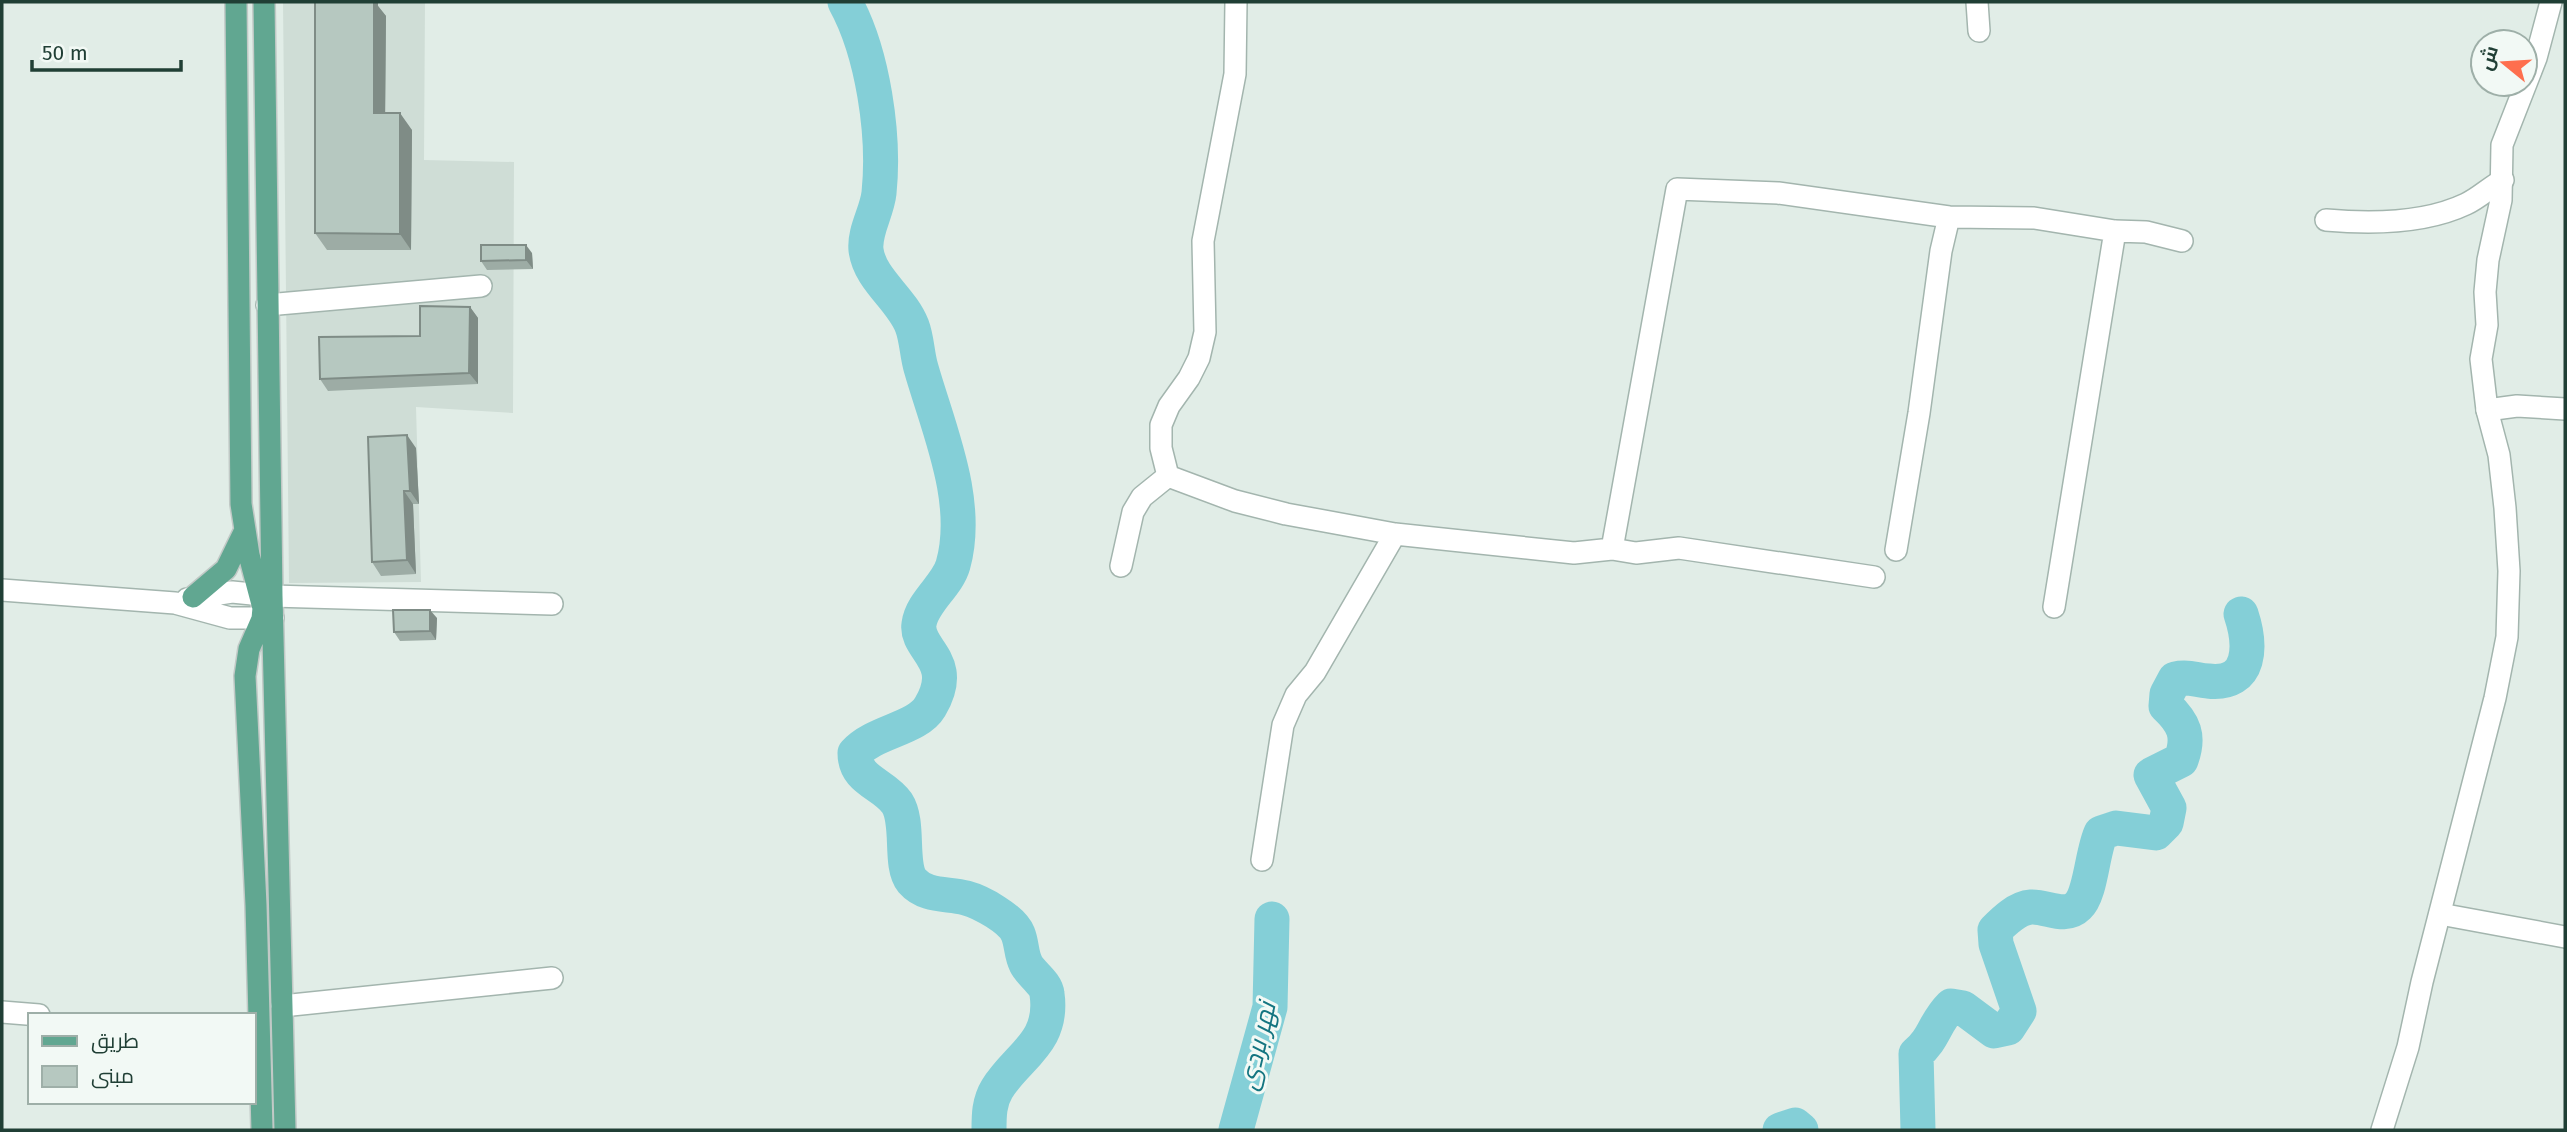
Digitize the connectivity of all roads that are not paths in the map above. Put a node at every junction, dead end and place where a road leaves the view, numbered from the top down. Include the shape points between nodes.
1 (236, 2) edge
2 (264, 2) edge
3 (1236, 2) edge
4 (1977, 2) edge
5 (2551, 2) edge
6 (1979, 31) dead end
7 (2503, 180) junction
8 (1949, 217) junction
9 (2326, 220) dead end
10 (2115, 231) junction
11 (2182, 241) dead end
12 (481, 286) dead end
13 (267, 305) junction
14 (2565, 409) edge
15 (2487, 410) junction
16 (1168, 476) junction
17 (244, 530) junction
18 (1395, 534) junction
19 (1612, 549) junction
20 (1896, 550) dead end
21 (1121, 566) dead end
22 (1874, 577) dead end
23 (2, 590) edge
24 (266, 594) junction
25 (184, 600) junction
26 (552, 604) dead end
27 (2054, 607) dead end
28 (267, 619) junction
29 (275, 725) junction
30 (247, 726) junction
31 (1262, 860) dead end
32 (2440, 914) junction
33 (2565, 937) edge
34 (552, 978) dead end
35 (282, 1006) junction
36 (2, 1012) edge
37 (28, 1014) edge
38 (262, 1130) edge
39 (285, 1130) edge
40 (2382, 1130) edge

1 - 17 main road
2 - 13 main road
3 - 16 street via 1235,74 1203,241 1205,332 1194,368 1161,425
4 - 6 street
5 - 7 street via 2536,58 2506,130
7 - 9 street via 2468,203 2438,213 2358,223
7 - 15 street via 2481,359
8 - 10 street via 2034,218
8 - 19 street via 1790,194 1676,189
8 - 20 street
10 - 11 street via 2147,232
10 - 27 street
12 - 13 street
13 - 24 main road
14 - 15 street via 2517,406
15 - 32 street via 2500,455 2505,508 2510,581 2507,637
16 - 18 street via 1286,514
16 - 21 street via 1142,497 1133,512
17 - 24 main road
17 - 25 main road via 226,569
18 - 19 street via 1574,552
18 - 31 street via 1315,672 1296,695 1283,725
19 - 22 street via 1636,553 1679,548
23 - 25 street
24 - 25 street via 232,592
24 - 26 street
24 - 28 main road
25 - 28 street via 211,615
28 - 29 main road
28 - 30 main road via 246,663
29 - 30 main road
29 - 35 main road
30 - 38 main road
32 - 33 street
32 - 40 street via 2408,1047
34 - 35 street
35 - 39 main road
36 - 37 street

